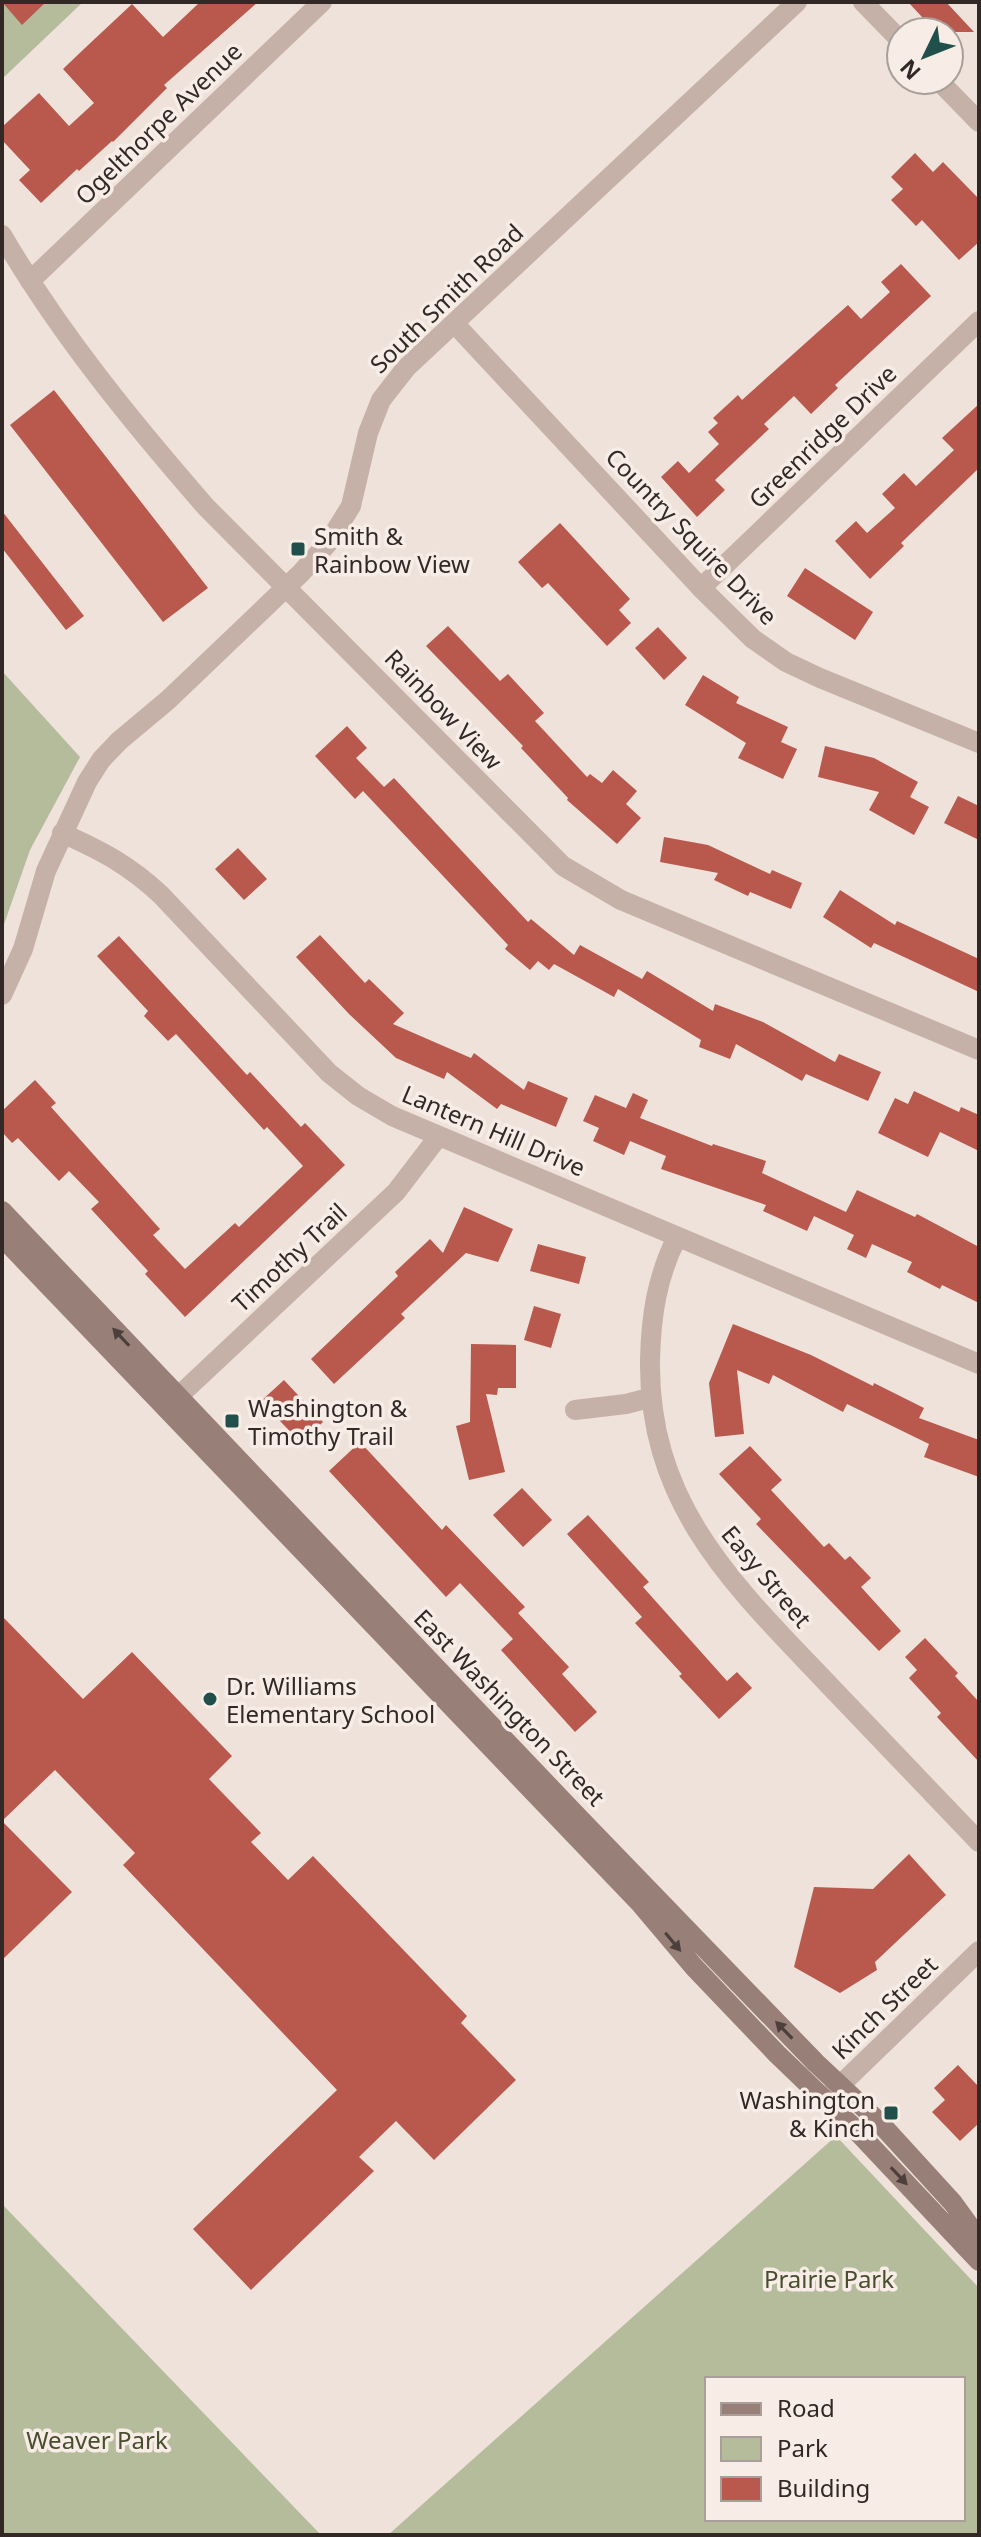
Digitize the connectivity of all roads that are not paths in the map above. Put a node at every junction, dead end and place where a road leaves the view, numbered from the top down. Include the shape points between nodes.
1 (322, 2) edge
2 (797, 2) edge
3 (863, 2) edge
4 (885, 25) edge
5 (954, 96) edge
6 (979, 122) edge
7 (2, 235) edge
8 (30, 281) junction
9 (979, 321) edge
10 (454, 323) junction
11 (287, 586) junction
12 (701, 588) junction
13 (979, 743) edge
14 (62, 833) junction
15 (2, 995) edge
16 (979, 1050) edge
17 (438, 1137) junction
18 (2, 1211) edge
19 (2, 1237) edge
20 (677, 1237) junction
21 (979, 1364) edge
22 (649, 1398) junction
23 (172, 1402) junction
24 (575, 1410) dead end
25 (979, 1842) edge
26 (979, 1951) edge
27 (832, 2093) junction
28 (979, 2239) edge
29 (979, 2261) edge

1 - 8 street, Ogelthorpe Avenue
2 - 10 street, South Smith Road
3 - 4 street
5 - 6 street
7 - 8 street, Rainbow View
8 - 11 street, Rainbow View via 169,464
9 - 12 street, Greenridge Drive
10 - 11 street, South Smith Road via 381,400 351,506 328,543
10 - 12 street, Country Squire Drive
11 - 14 street, South Smith Road via 101,760
11 - 16 street, Rainbow View via 563,866 621,900
12 - 13 street, Country Squire Drive via 753,639 786,662
14 - 15 street, South Smith Road
14 - 17 street, Lantern Hill Drive via 109,854 161,895 339,1081 392,1116
17 - 20 street, Lantern Hill Drive
17 - 23 street, Timothy Trail via 396,1192
23 -> 18 main road, East Washington Street
19 - 23 main road, East Washington Street
20 - 21 street, Lantern Hill Drive
20 - 22 street, Easy Street via 656,1288
22 - 24 street
22 - 25 street, Easy Street via 681,1504 725,1573
23 - 27 main road, East Washington Street via 694,1967
26 - 27 street, Kinch Street
27 - 28 main road, East Washington Street via 879,2122
27 -> 29 main road, East Washington Street

